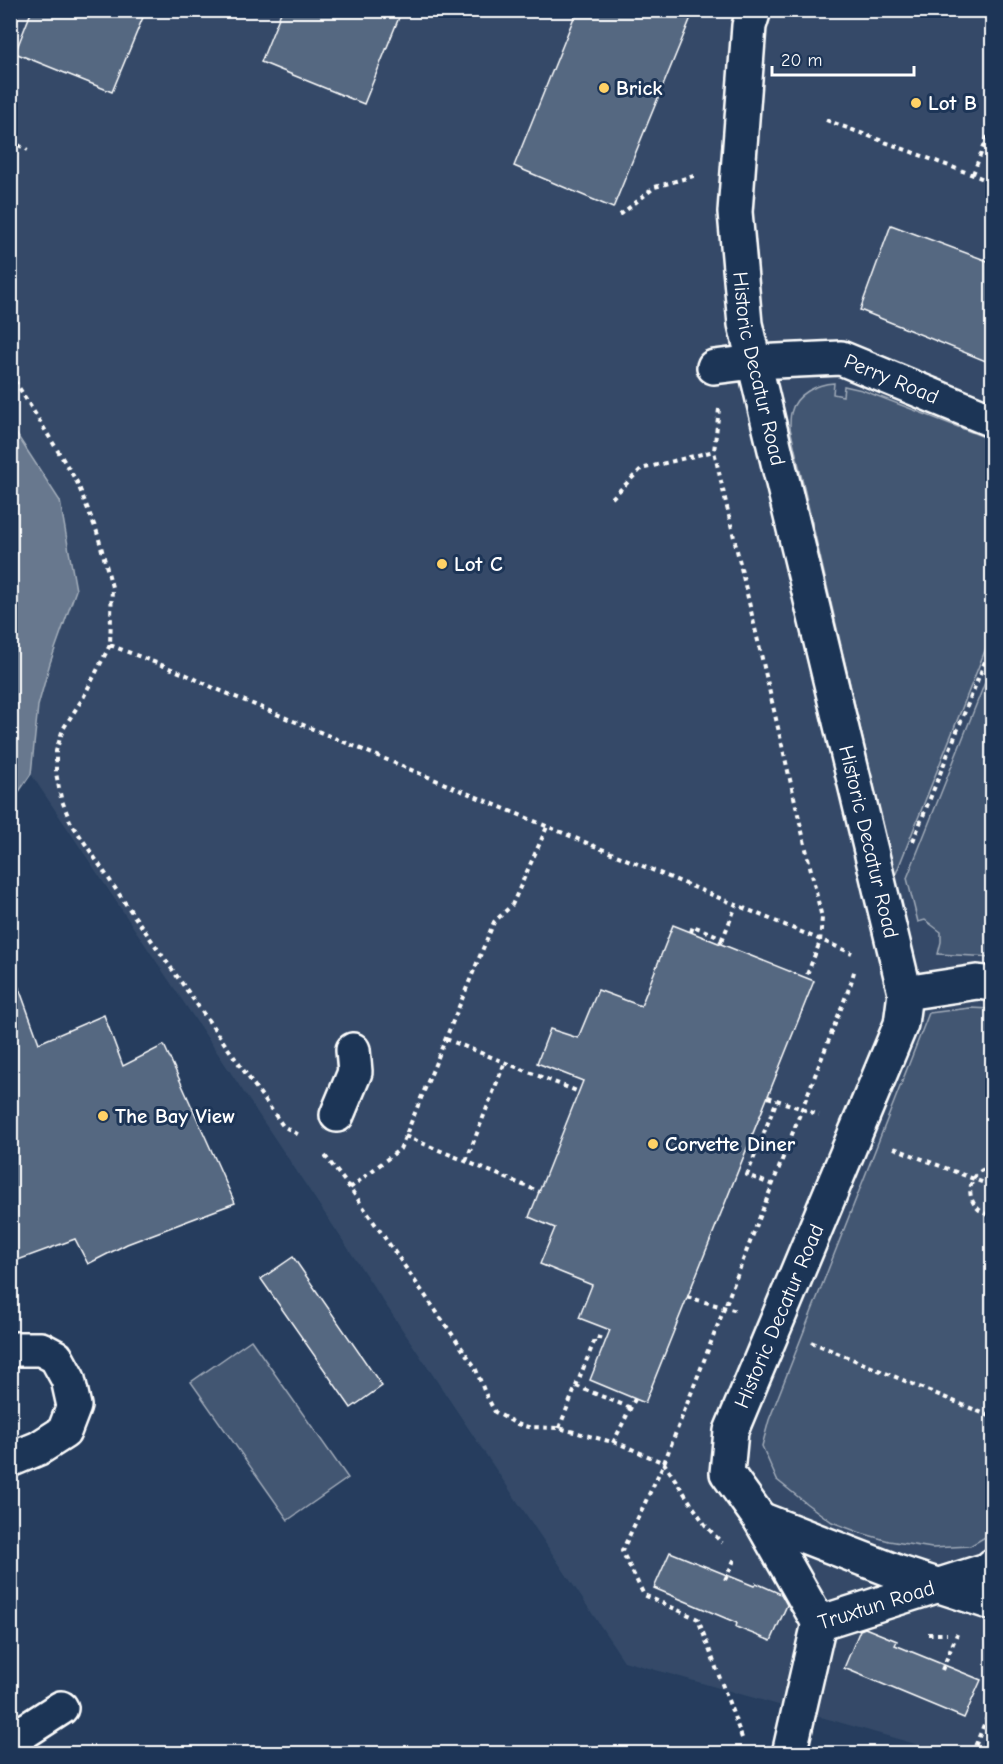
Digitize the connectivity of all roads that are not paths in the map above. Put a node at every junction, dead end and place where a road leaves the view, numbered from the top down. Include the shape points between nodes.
1 (754, 10) edge
2 (754, 362) junction
3 (714, 367) road end
4 (993, 420) edge
5 (993, 984) edge
6 (905, 993) junction
7 (353, 1050) dead end
8 (337, 1114) dead end
9 (10, 1351) edge
10 (10, 1460) edge
11 (760, 1519) junction
12 (993, 1566) edge
13 (942, 1586) junction
14 (993, 1603) edge
15 (819, 1623) junction
16 (61, 1708) dead end
17 (10, 1741) edge
18 (789, 1754) edge

1 - 2 street, Historic Decatur Road via 749,26 735,212 746,324
2 - 3 street, Perry Road
2 - 4 street, Perry Road via 841,358
2 - 6 street, Historic Decatur Road
5 - 6 street via 977,982
6 - 11 street, Historic Decatur Road via 901,1024 731,1431 728,1473
7 - 8 street via 355,1072
9 - 10 street via 41,1349 56,1357 68,1379 74,1406 64,1432
11 - 13 street
11 - 15 street, Historic Decatur Road
12 - 13 street, Truxtun Road
13 - 14 street
13 - 15 street, Truxtun Road
15 - 18 street, Truxtun Road
16 - 17 street

